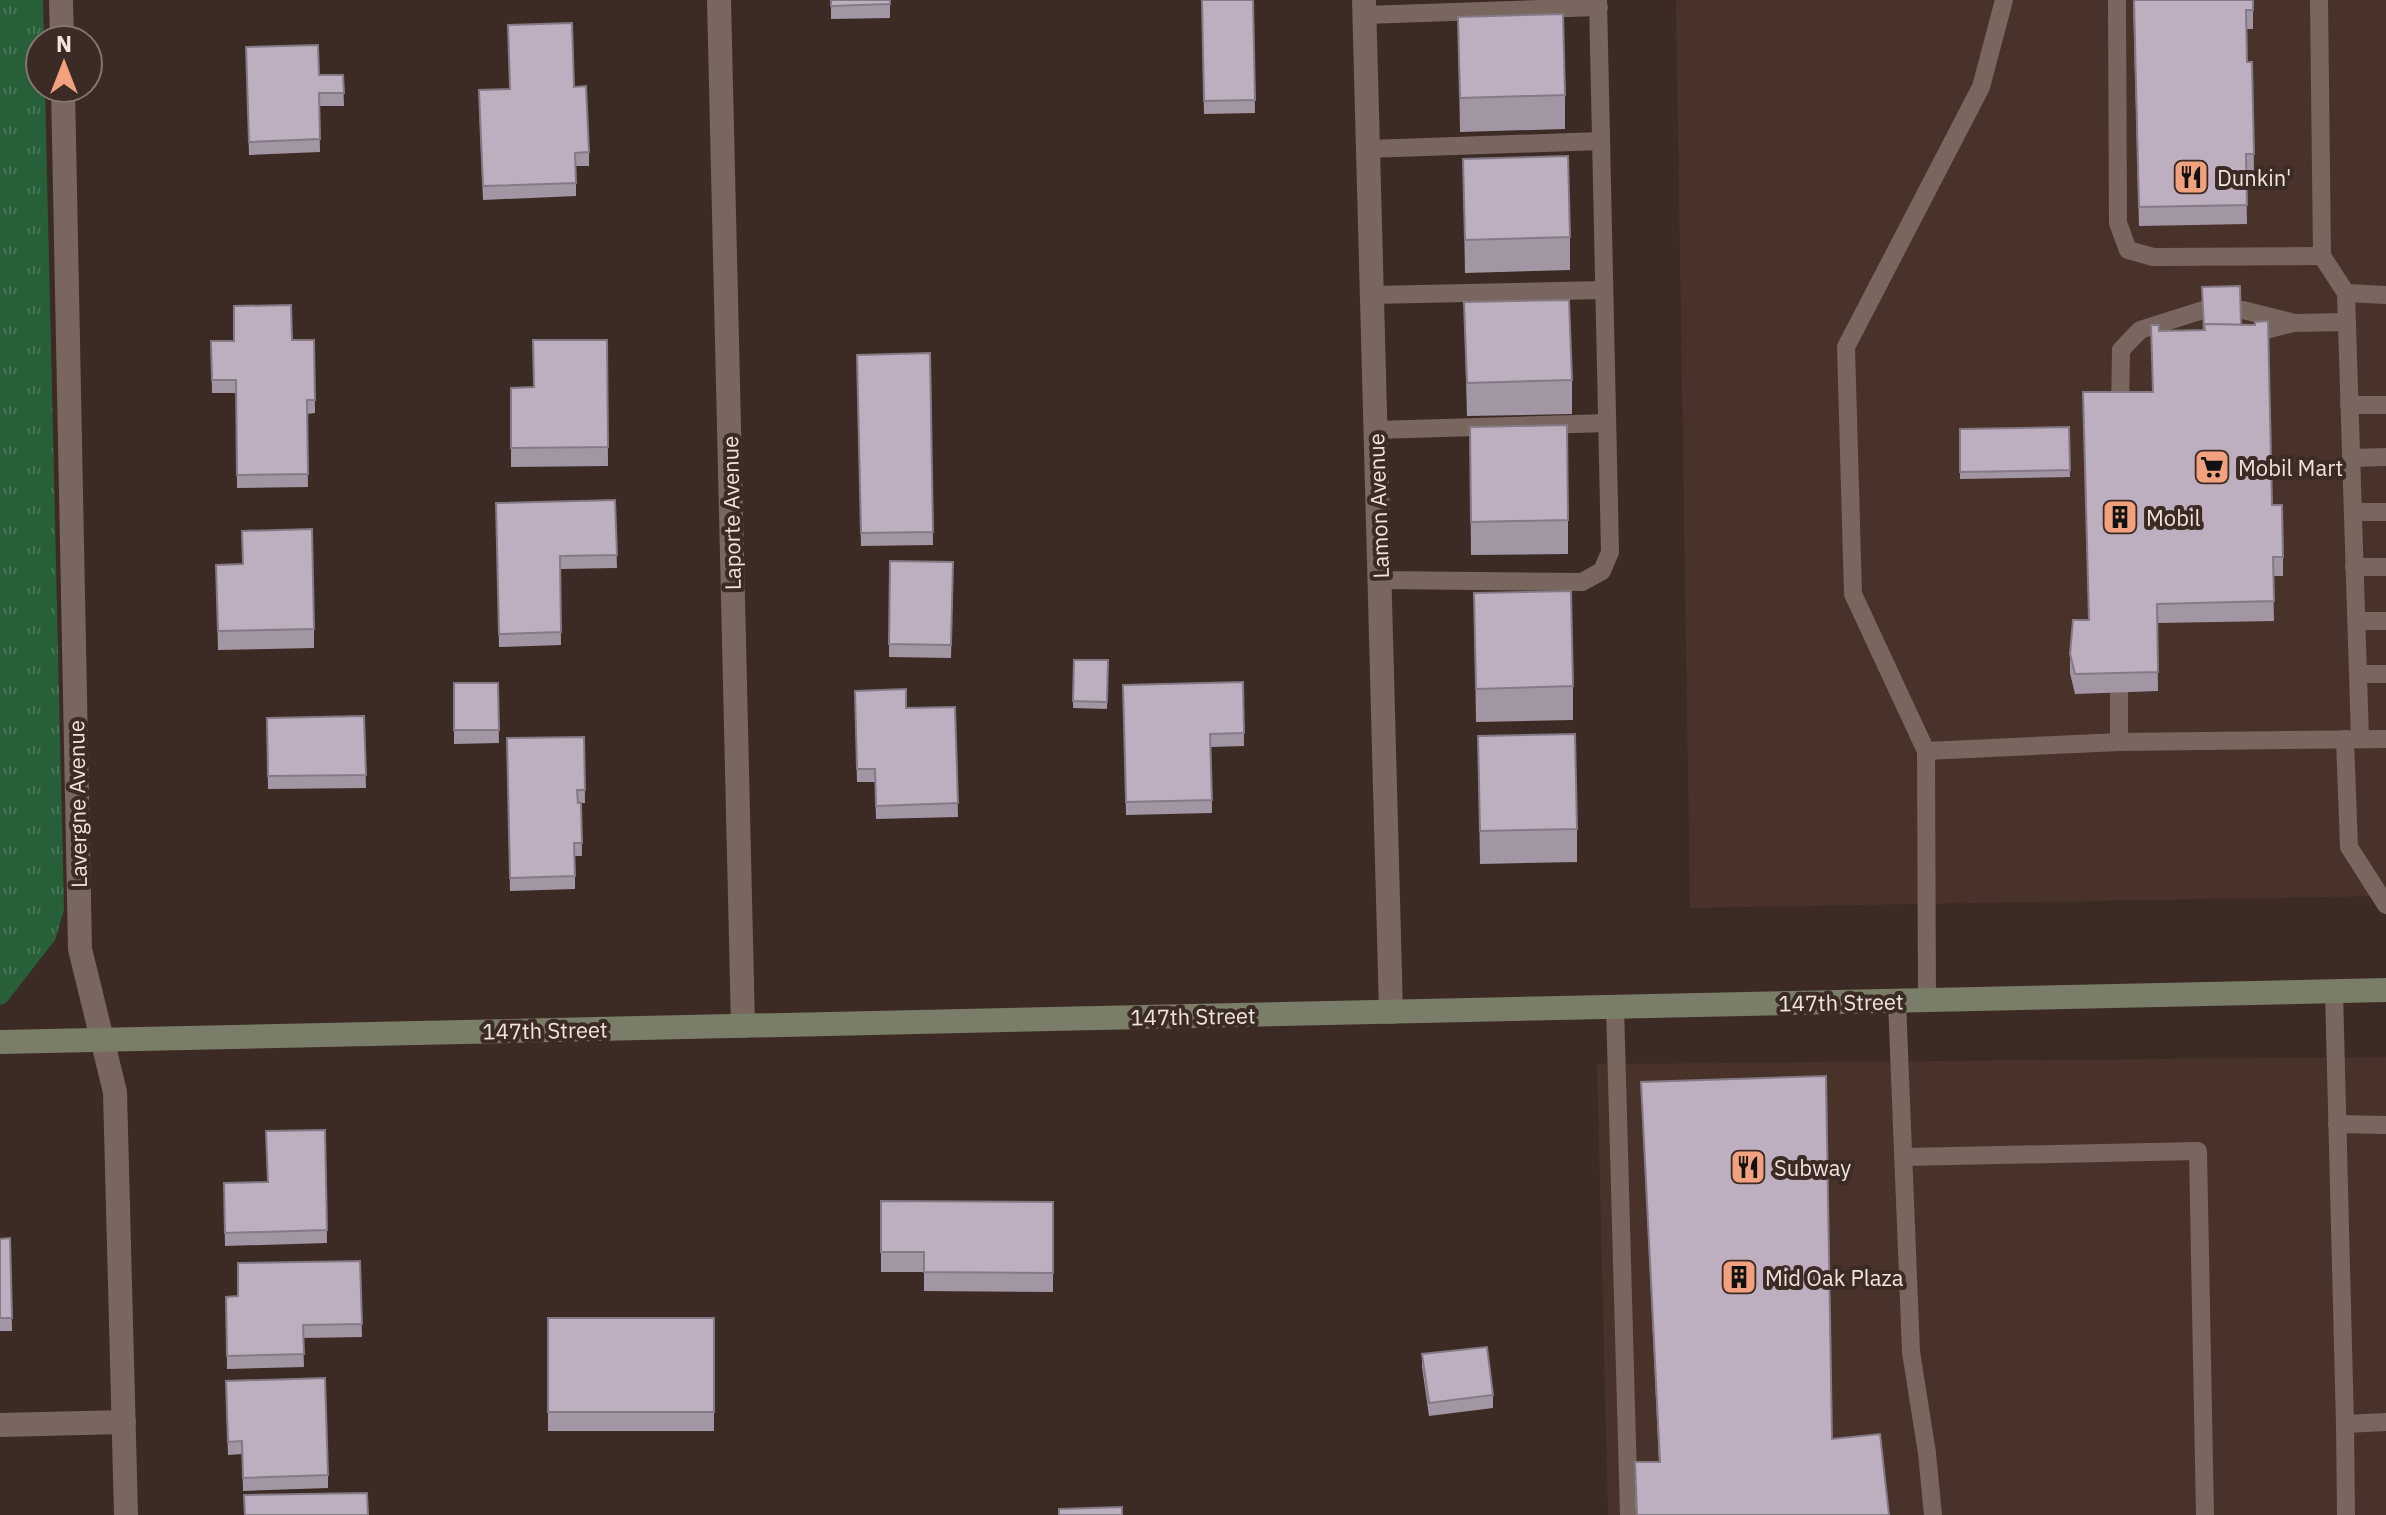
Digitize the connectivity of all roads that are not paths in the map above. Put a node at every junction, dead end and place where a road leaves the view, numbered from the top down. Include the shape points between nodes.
1 (61, 0) edge
2 (719, 0) edge
3 (2004, 0) edge
4 (2117, 0) edge
5 (2319, 0) edge
6 (1598, 4) edge
7 (1364, 8) edge
8 (62, 24) edge
9 (63, 104) edge
10 (1601, 141) junction
11 (1368, 149) junction
12 (2322, 256) junction
13 (1604, 290) junction
14 (2346, 293) junction
15 (1372, 295) junction
16 (2386, 295) edge
17 (2203, 310) edge
18 (2243, 310) edge
19 (2163, 321) junction
20 (2347, 322) junction
21 (2293, 323) junction
22 (2188, 331) edge
23 (2241, 336) edge
24 (2349, 405) junction
25 (2386, 405) edge
26 (2120, 411) edge
27 (1607, 423) junction
28 (1376, 430) junction
29 (2386, 457) edge
30 (2351, 458) junction
31 (2353, 512) junction
32 (2386, 512) edge
33 (2354, 567) junction
34 (2386, 567) edge
35 (1380, 580) junction
36 (2357, 621) junction
37 (2386, 621) edge
38 (2358, 674) junction
39 (2386, 674) edge
40 (2119, 692) edge
41 (2353, 739) junction
42 (2386, 739) edge
43 (2119, 742) junction
44 (1926, 751) junction
45 (2386, 905) edge
46 (2386, 990) edge
47 (2334, 991) junction
48 (1927, 1000) junction
49 (1897, 1001) junction
50 (1615, 1007) junction
51 (1391, 1012) junction
52 (743, 1026) junction
53 (101, 1040) junction
54 (0, 1042) edge
55 (2337, 1124) junction
56 (2386, 1125) edge
57 (1904, 1157) junction
58 (124, 1422) junction
59 (2376, 1422) edge
60 (2345, 1424) junction
61 (0, 1425) edge
62 (2386, 1435) edge
63 (126, 1515) edge
64 (1629, 1515) edge
65 (1933, 1515) edge
66 (2205, 1515) edge
67 (2346, 1515) edge

1 - 8 street
2 - 52 street, Laporte Avenue
3 - 44 lane via 1981,87 1846,347 1853,594
4 - 12 lane via 2118,223 2128,250 2153,257
5 - 12 lane
6 - 7 lane
6 - 10 lane
7 - 11 street, Lamon Avenue
9 - 53 street, Lavergne Avenue via 80,949
10 - 11 lane
10 - 13 lane
11 - 15 street, Lamon Avenue
12 - 14 lane
13 - 15 lane
13 - 27 lane
14 - 16 lane
14 - 20 lane
15 - 28 street, Lamon Avenue
17 - 19 lane
18 - 21 lane
19 - 22 lane
19 - 26 lane via 2140,330 2121,350
20 - 21 lane
20 - 24 lane
21 - 23 lane
24 - 25 lane
24 - 30 lane
27 - 28 lane
27 - 35 lane via 1610,552 1602,571 1582,582
28 - 35 street, Lamon Avenue
29 - 30 lane
30 - 31 lane
31 - 32 lane
31 - 33 lane
33 - 34 lane
33 - 36 lane
35 - 51 street, Lamon Avenue
36 - 37 lane
36 - 38 lane
38 - 39 lane
38 - 41 lane
40 - 43 lane
41 - 42 lane
41 - 43 lane
41 - 45 lane via 2349,847
43 - 44 lane
44 - 48 lane
46 - 47 main road, 147th Street
47 - 48 main road, 147th Street
47 - 55 lane
48 - 49 main road, 147th Street
49 - 50 main road, 147th Street
49 - 57 lane
50 - 51 main road, 147th Street
50 - 64 lane
51 - 52 main road, 147th Street
52 - 53 main road, 147th Street
53 - 54 main road, 147th Street
53 - 58 street, Lavergne Avenue via 115,1092
55 - 56 lane
55 - 60 lane
57 - 65 lane via 1911,1352
57 - 66 lane via 2198,1151
58 - 61 street
58 - 63 street, Lavergne Avenue
59 - 60 lane
59 - 62 lane
60 - 67 lane

